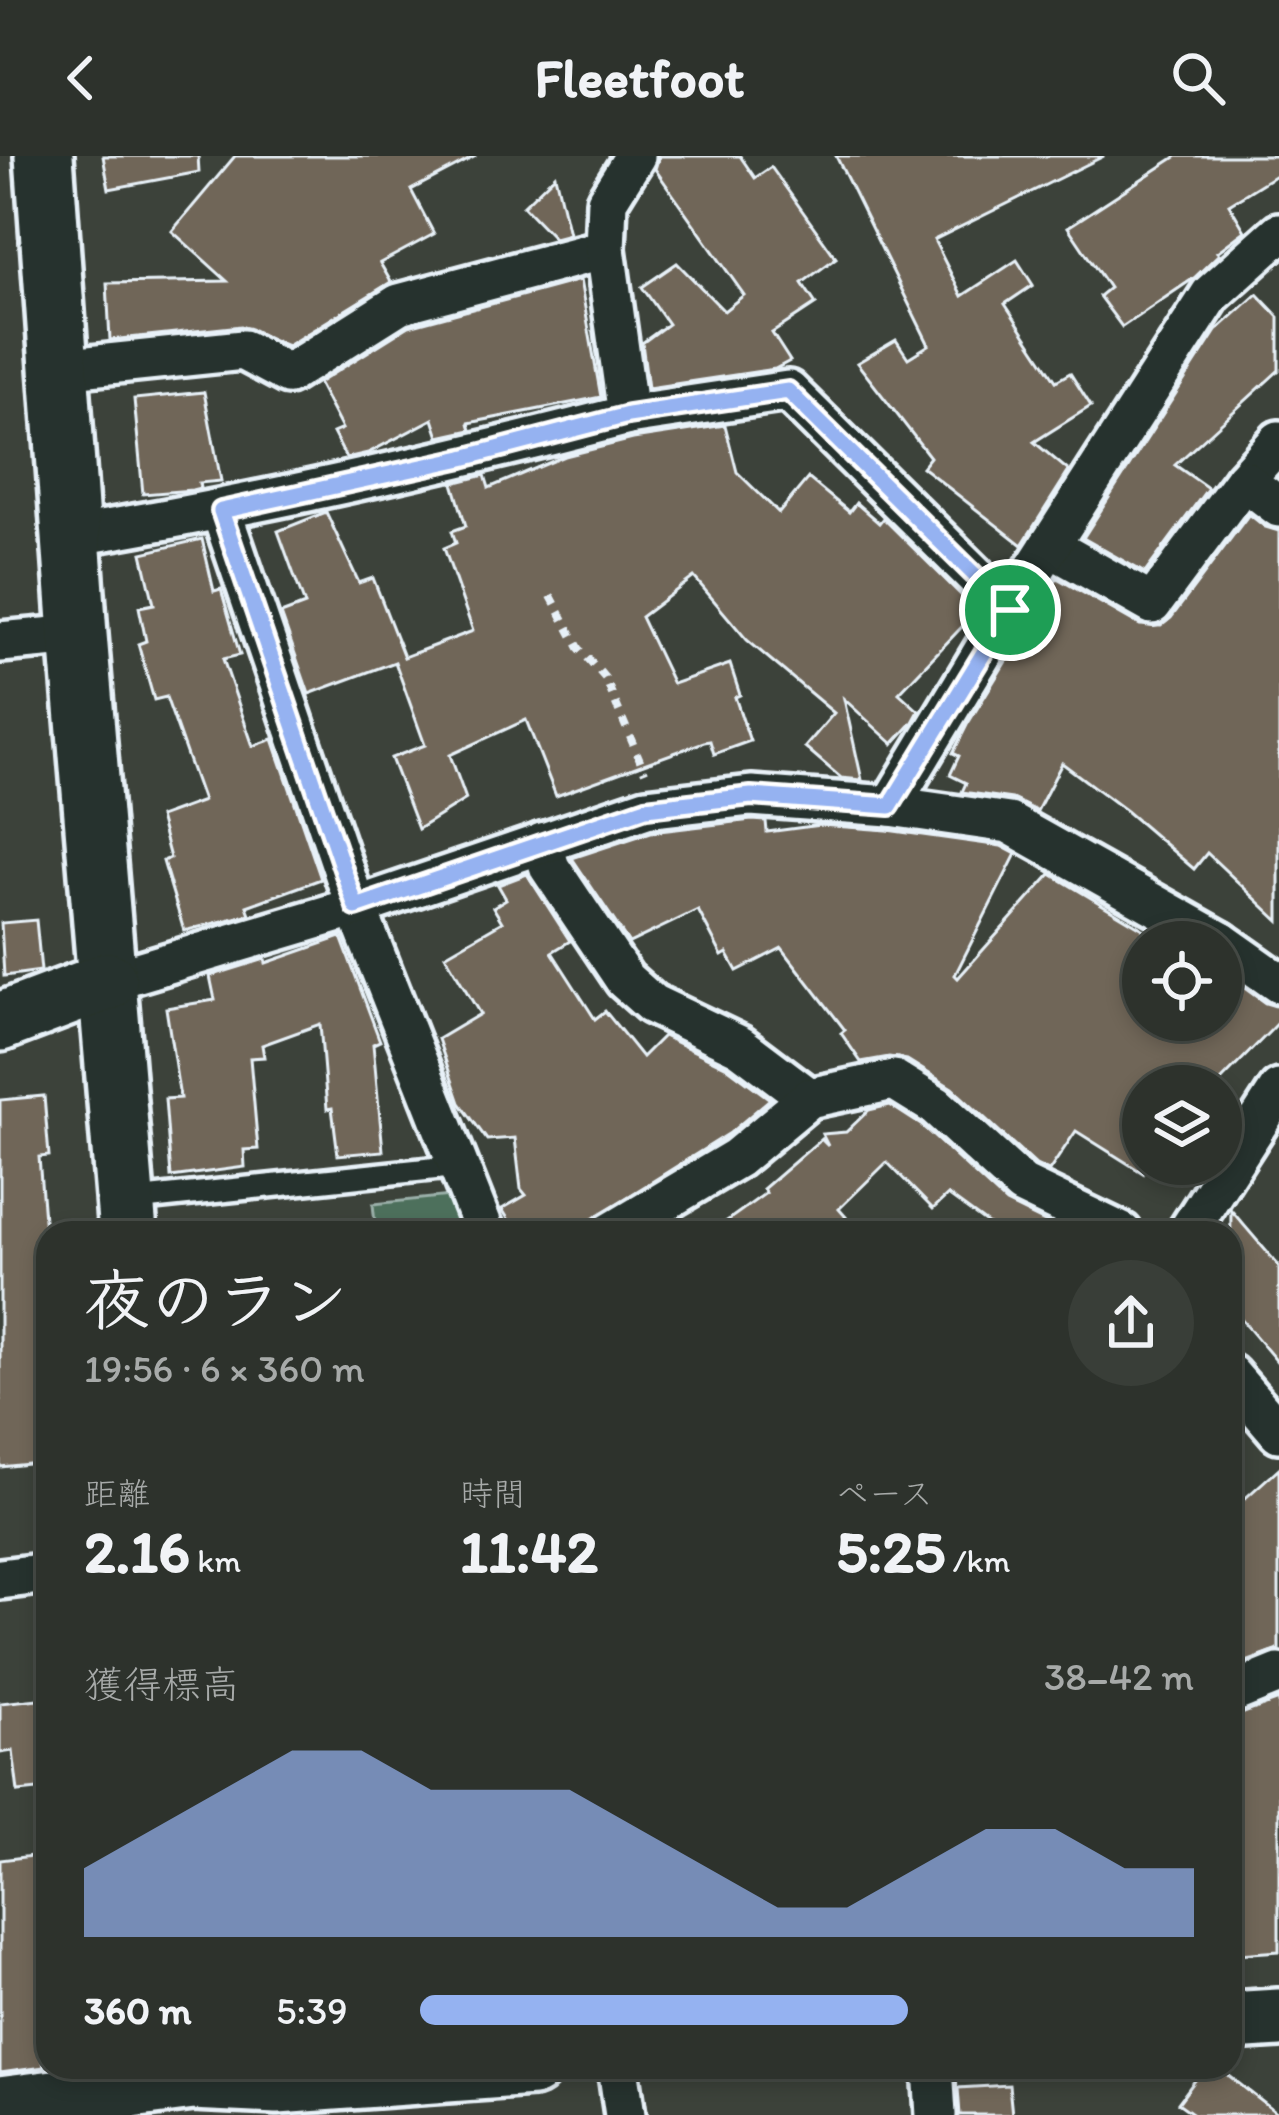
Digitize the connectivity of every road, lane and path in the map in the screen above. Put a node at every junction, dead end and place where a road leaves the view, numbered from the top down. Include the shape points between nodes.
1 (44, 156) edge
2 (635, 156) edge
3 (1279, 233) edge
4 (604, 249) junction
5 (60, 369) junction
6 (628, 415) junction
7 (1279, 441) edge
8 (1244, 480) junction
9 (1279, 507) edge
10 (221, 511) junction
11 (71, 536) junction
12 (1049, 546) junction
13 (551, 596) dead end
14 (1010, 610) junction
15 (78, 635) junction
16 (0, 642) edge
17 (890, 806) junction
18 (659, 807) junction
19 (542, 843) junction
20 (356, 907) junction
21 (1184, 921) edge
22 (1242, 957) edge
23 (108, 981) junction
24 (1279, 983) edge
25 (0, 1022) edge
26 (1279, 1090) edge
27 (808, 1098) junction
28 (459, 1166) junction
29 (127, 1217) edge
30 (480, 1221) edge
31 (630, 1221) edge
32 (1097, 1221) edge
33 (1194, 1221) edge
34 (1242, 1389) edge
35 (1279, 1432) edge
36 (36, 1574) edge
37 (0, 1579) edge
38 (1279, 1674) edge
39 (1242, 1689) edge
40 (1279, 2018) edge
41 (1242, 2020) edge
42 (362, 2079) edge
43 (620, 2079) edge
44 (934, 2079) edge
45 (239, 2088) edge
46 (0, 2106) edge
47 (625, 2115) edge
48 (936, 2115) edge

1 - 5 street
2 - 4 street via 607,201
3 - 12 street via 1211,294
4 - 5 street via 399,304 288,374 243,350
4 - 6 street
5 - 11 street
6 - 10 street
6 - 14 street via 788,391
7 - 8 street
8 - 9 street
8 - 12 street via 1152,604
10 - 11 street
10 - 20 street
11 - 15 street
12 - 14 street
13 - 18 path via 605,678
14 - 17 street
15 - 16 street
15 - 23 street
17 - 18 street via 751,796
17 - 21 street via 1009,823
18 - 19 street
19 - 20 street
19 - 27 street via 550,868 625,980 652,1004 740,1046
20 - 23 street
20 - 28 street
22 - 24 street
23 - 25 street
23 - 29 street
26 - 33 street
27 - 31 street via 737,1158
27 - 32 street via 894,1080 936,1106 1022,1185
28 - 29 lane
28 - 30 street
34 - 35 street
36 - 37 street
38 - 39 street
40 - 41 street
42 - 45 street
43 - 47 street
44 - 48 street
45 - 46 street via 193,2081

